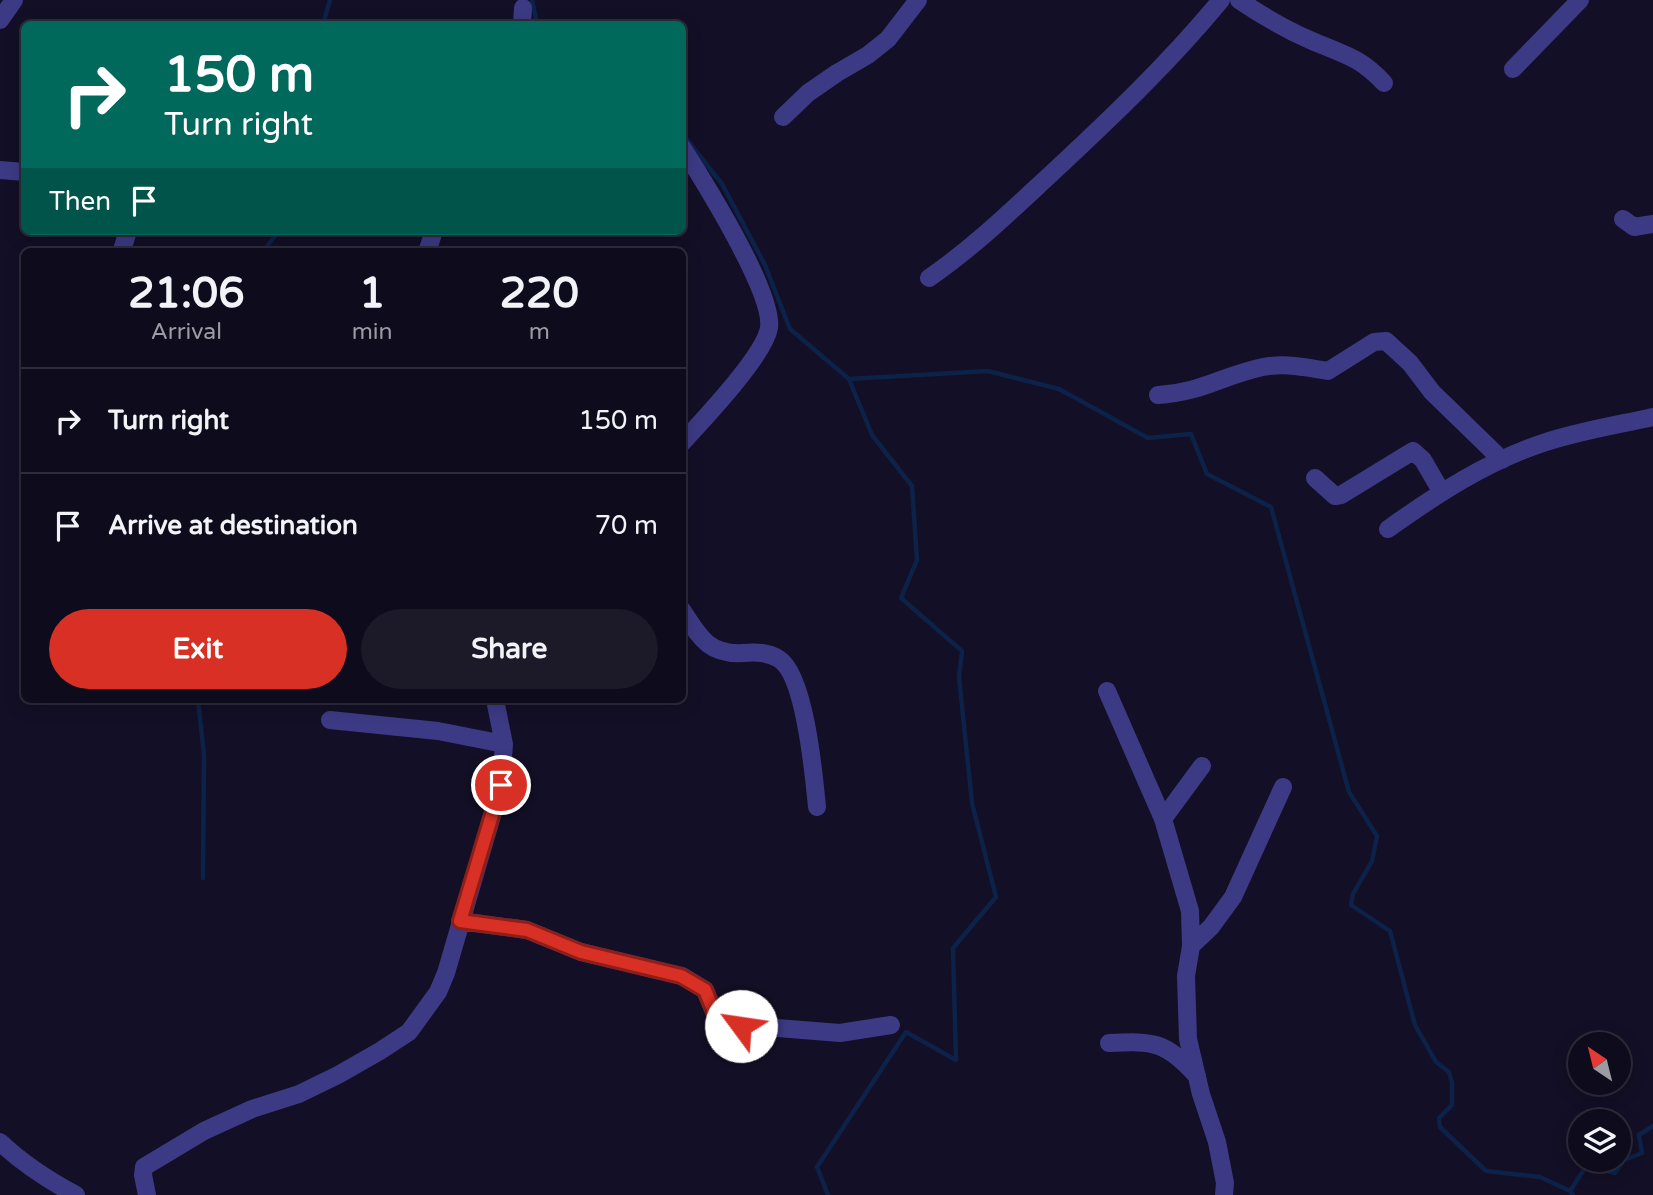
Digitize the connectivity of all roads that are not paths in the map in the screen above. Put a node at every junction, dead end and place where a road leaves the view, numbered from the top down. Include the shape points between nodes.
1 (14, 0) edge
2 (918, 0) edge
3 (1221, 0) edge
4 (1239, 0) edge
5 (1580, 0) edge
6 (0, 20) edge
7 (1513, 69) dead end
8 (1384, 83) dead end
9 (783, 117) dead end
10 (686, 153) edge
11 (0, 170) edge
12 (21, 172) edge
13 (1623, 219) dead end
14 (1653, 224) edge
15 (929, 278) dead end
16 (1158, 395) dead end
17 (1653, 417) edge
18 (686, 438) edge
19 (1502, 460) junction
20 (1315, 478) dead end
21 (1441, 491) junction
22 (1388, 529) dead end
23 (686, 616) edge
24 (1107, 691) dead end
25 (496, 703) edge
26 (330, 719) dead end
27 (504, 744) junction
28 (1202, 766) dead end
29 (1283, 787) dead end
30 (817, 807) dead end
31 (1163, 819) junction
32 (460, 921) junction
33 (1191, 946) junction
34 (891, 1025) dead end
35 (1109, 1043) dead end
36 (1197, 1076) junction
37 (0, 1142) edge
38 (76, 1195) edge
39 (147, 1195) edge
40 (1224, 1195) edge

1 - 6 street
2 - 9 street via 878,47 818,86
3 - 15 street via 1078,151 986,235
4 - 8 street via 1296,33 1357,59
5 - 7 street
10 - 18 street via 750,268 765,300 769,329 737,381
11 - 12 street
13 - 14 street via 1634,227
16 - 19 street via 1196,390 1264,367 1306,366 1328,371 1379,340 1410,363 1432,392
17 - 19 street via 1544,443
19 - 21 street
20 - 21 street via 1335,496 1341,495 1413,451
21 - 22 street
23 - 30 street via 714,649 766,653 790,668 805,719
24 - 31 street
25 - 27 street
26 - 27 street
27 - 32 street via 501,785
28 - 31 street
29 - 33 street via 1233,897
31 - 33 street via 1190,911
32 - 34 street via 527,930 581,952 681,976 705,990 715,1014 727,1024 840,1032
32 - 39 street via 438,992 409,1032 338,1075 252,1109 156,1158 144,1167
33 - 36 street via 1185,1009
35 - 36 street via 1146,1041 1181,1059
36 - 40 street via 1217,1142
37 - 38 street via 47,1180

